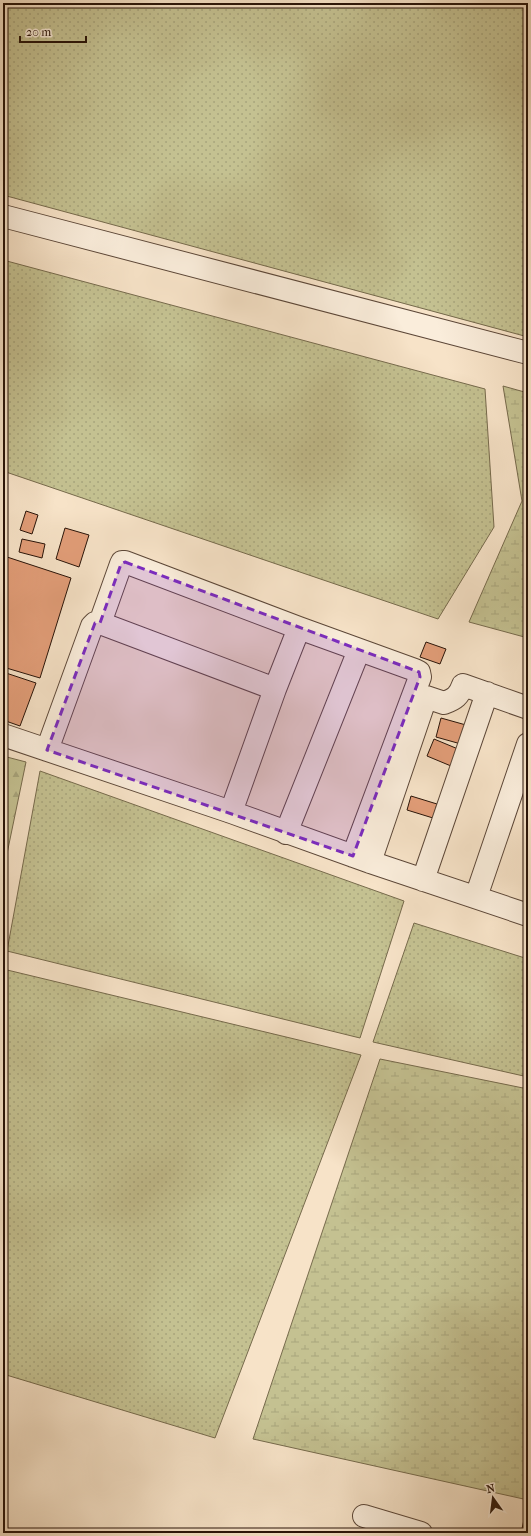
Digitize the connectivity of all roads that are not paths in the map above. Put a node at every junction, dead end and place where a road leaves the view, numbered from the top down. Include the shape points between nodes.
1 (3, 216) edge
2 (528, 353) edge
3 (100, 623) junction
4 (299, 628) junction
5 (359, 650) junction
6 (275, 689) junction
7 (487, 693) junction
8 (528, 708) edge
9 (3, 735) edge
10 (528, 744) edge
11 (47, 750) junction
12 (231, 812) junction
13 (286, 833) junction
14 (362, 859) junction
15 (423, 880) junction
16 (476, 897) junction
17 (528, 915) edge
18 (364, 1516) dead end
19 (421, 1533) edge

1 - 2 street
3 - 4 street via 122,562
3 - 6 street
3 - 11 street via 92,626
4 - 5 street
4 - 6 street
5 - 13 street
5 - 14 street via 415,670 419,672 420,677
6 - 12 street
7 - 8 street
7 - 14 street via 462,684 456,699 444,704 426,697
7 - 15 street
9 - 11 street
10 - 16 street
11 - 12 street
12 - 13 street
13 - 14 street
14 - 15 street
15 - 16 street
16 - 17 street
18 - 19 street

